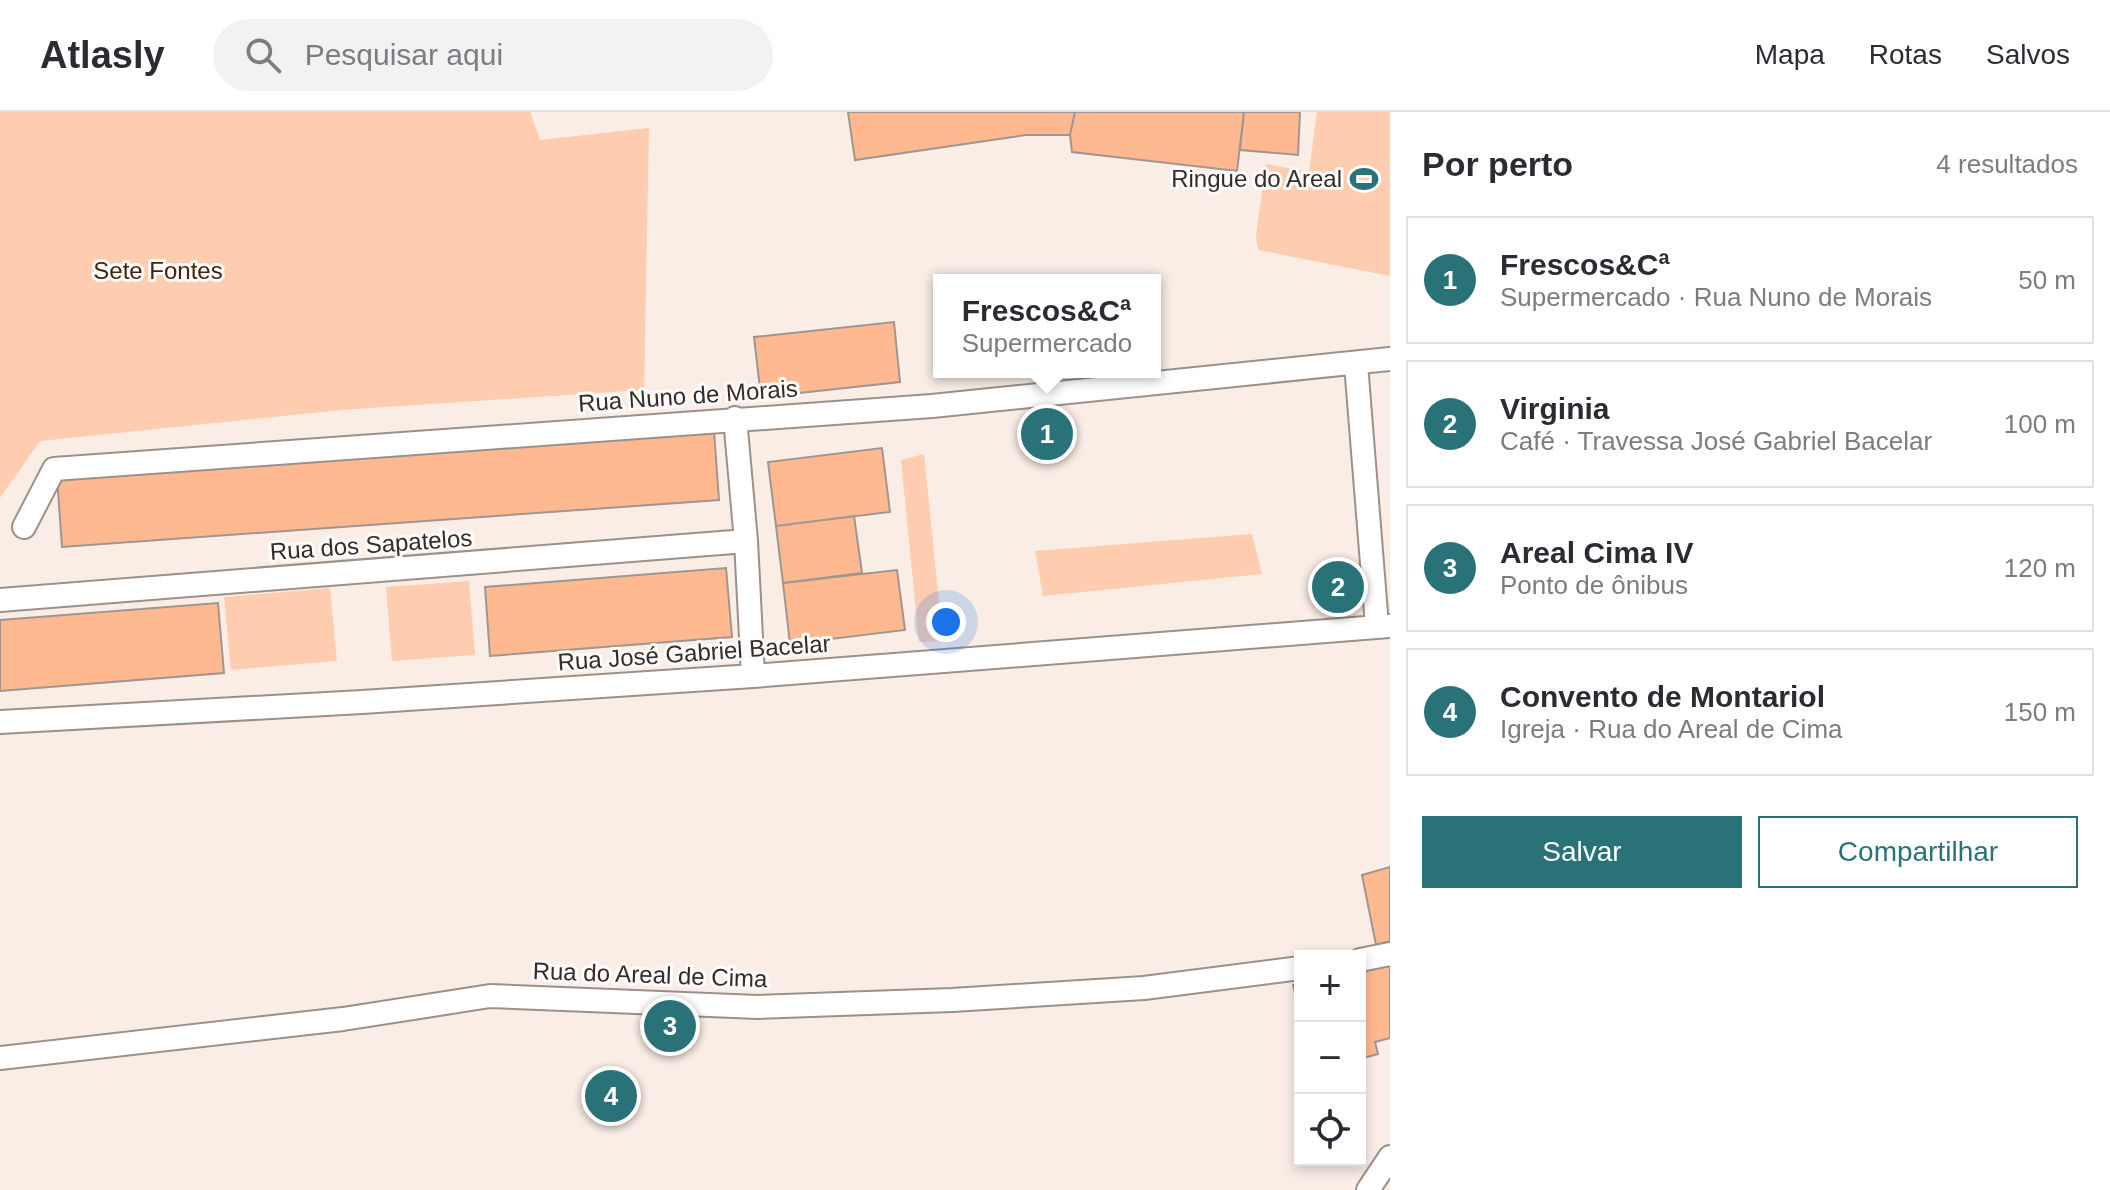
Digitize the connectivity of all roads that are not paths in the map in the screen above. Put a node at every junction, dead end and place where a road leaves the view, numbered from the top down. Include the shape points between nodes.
1 (1390, 359) edge
2 (1356, 364) junction
3 (735, 418) junction
4 (24, 527) dead end
5 (746, 541) junction
6 (0, 600) edge
7 (1383, 626) edge
8 (753, 676) junction
9 (0, 722) edge
10 (1390, 954) edge
11 (1366, 959) edge
12 (1294, 969) edge
13 (0, 1058) edge
14 (1390, 1157) edge
15 (1368, 1190) edge

1 - 2 street, Rua Nuno de Morais
2 - 3 street, Rua Nuno de Morais via 932,406
2 - 7 street
3 - 4 street, Rua Nuno de Morais via 54,469
3 - 5 street
5 - 6 street, Rua dos Sapatelos
5 - 8 street
7 - 8 street, Rua José Gabriel Bacelar
8 - 9 street, Rua José Gabriel Bacelar
10 - 11 street
12 - 13 street, Rua do Areal de Cima via 1144,988 937,1001 758,1007 490,996 343,1019
14 - 15 street

